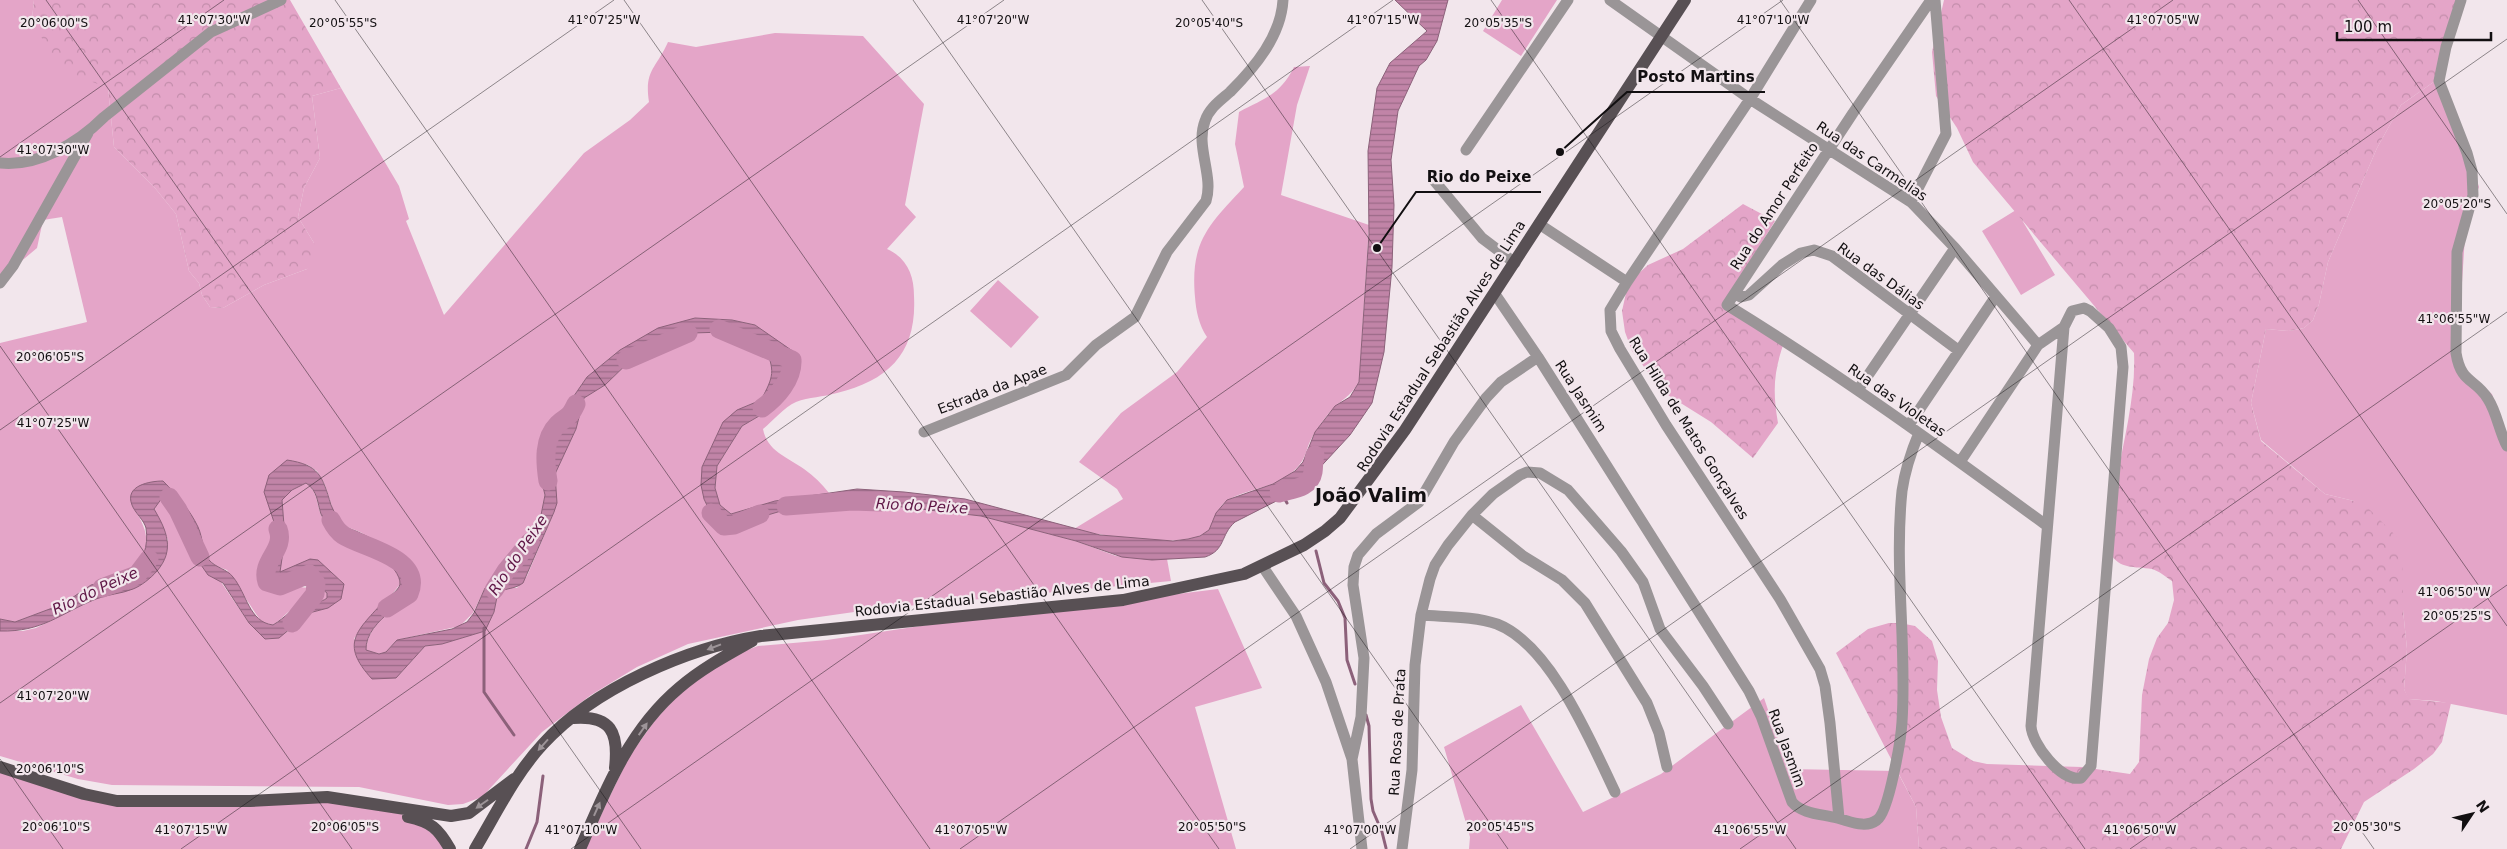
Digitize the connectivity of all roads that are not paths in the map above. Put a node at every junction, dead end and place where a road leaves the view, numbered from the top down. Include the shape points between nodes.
1 (281, 0) edge
2 (1283, 0) edge
3 (1568, 0) edge
4 (1610, 0) edge
5 (1684, 0) edge
6 (1811, 0) edge
7 (1931, 0) edge
8 (1936, 0) edge
9 (2460, 0) edge
10 (1660, 36) junction
11 (1750, 99) junction
12 (89, 132) junction
13 (1466, 150) dead end
14 (1829, 150) junction
15 (0, 163) edge
16 (1432, 178) dead end
17 (1911, 202) junction
18 (1539, 224) junction
19 (1955, 248) junction
20 (1515, 263) junction
21 (1627, 282) junction
22 (0, 283) edge
23 (1495, 294) junction
24 (1735, 294) junction
25 (1996, 296) junction
26 (1728, 305) joint
27 (1909, 315) junction
28 (2064, 327) junction
29 (2038, 344) junction
30 (1958, 350) junction
31 (1538, 357) junction
32 (1858, 390) junction
33 (1909, 425) junction
34 (924, 432) dead end
35 (1919, 433) junction
36 (2507, 446) edge
37 (1960, 462) junction
38 (1472, 515) junction
39 (2046, 525) junction
40 (1263, 567) junction
41 (1421, 615) junction
42 (761, 636) junction
43 (570, 718) junction
44 (1728, 724) dead end
45 (1352, 759) junction
46 (0, 767) edge
47 (1667, 767) dead end
48 (615, 769) junction
49 (520, 775) junction
50 (1615, 792) dead end
51 (327, 797) junction
52 (1839, 818) junction
53 (1401, 847) edge
54 (450, 849) edge
55 (475, 849) edge
56 (580, 849) edge
57 (1362, 849) edge

1 - 12 street via 211,32
2 - 34 street, Estrada da Apae via 1270,42 1256,63 1205,119 1202,144 1208,190 1206,201 1167,252 1135,317 1096,345 1066,376
3 - 13 street
4 - 10 street, Rua das Carmelias
5 - 10 main road, Rodovia Estadual Sebastião Alves de Lima
6 - 11 street, Rua Hilda de Matos Gonçalves
7 - 14 street, Rua do Amor Perfeito
8 - 17 street via 1946,134
9 - 36 street via 2439,81 2467,154 2474,186 2460,236 2456,269 2456,353 2458,367 2488,398
10 - 11 street, Rua das Carmelias
10 - 18 main road, Rodovia Estadual Sebastião Alves de Lima
11 - 14 street, Rua das Carmelias
11 - 21 street, Rua Hilda de Matos Gonçalves
12 - 15 street via 38,158 14,164
12 - 22 street via 13,266
14 - 17 street, Rua das Carmelias
14 - 24 street, Rua do Amor Perfeito
16 - 20 street via 1482,238
17 - 19 street, Rua das Carmelias
18 - 20 main road, Rodovia Estadual Sebastião Alves de Lima
18 - 21 street
19 - 25 street, Rua das Carmelias
19 - 27 street
20 - 23 main road, Rodovia Estadual Sebastião Alves de Lima
21 - 52 street, Rua Hilda de Matos Gonçalves via 1610,310 1611,331 1666,424 1780,599 1820,669 1828,704
23 - 31 street, Rua Jasmim
23 - 40 main road, Rodovia Estadual Sebastião Alves de Lima via 1353,503 1325,531
24 - 26 street, Rua do Amor Perfeito
24 - 27 street, Rua das Dálias via 1741,297 1749,295 1793,258 1814,250 1832,256
25 - 29 street, Rua das Carmelias
25 - 30 street
26 - 32 street, Rua das Violetas
27 - 30 street, Rua das Dálias
27 - 32 street
28 - 29 street
28 - 39 street
28 - 39 street via 2072,312 2084,308 2116,337 2122,354 2091,766 2078,779 2050,761 2032,734
29 - 37 street
30 - 33 street
31 - 45 street via 1502,382 1486,398 1454,442 1419,502 1376,534 1358,555 1353,585 1364,658 1361,717
31 - 52 street, Rua Jasmim via 1749,691 1789,797 1799,808
32 - 33 street, Rua das Violetas
33 - 35 street, Rua das Violetas
35 - 37 street, Rua das Violetas
35 - 52 street, Rua Jasmim via 1910,453 1902,492 1902,722 1895,769 1879,819 1866,824
37 - 39 street, Rua das Violetas
38 - 41 street, Rua Rosa de Prata via 1435,565
38 - 44 street, Rua Rosa de Prata via 1493,494 1527,472 1540,473 1568,490 1632,566 1648,592 1660,628
38 - 47 street via 1524,556 1562,580 1584,603 1647,703 1659,733
40 - 42 main road, Rodovia Estadual Sebastião Alves de Lima via 1224,580 1122,600
40 - 45 street via 1311,644
41 - 50 street via 1489,622 1521,640 1548,668 1588,736
41 - 53 street, Rua Rosa de Prata via 1415,665 1412,770
42 -> 43 main road, Rodovia Estadual Sebastião Alves de Lima via 729,641 625,681
48 -> 42 main road, Rodovia Estadual Sebastião Alves de Lima via 656,710 678,688 705,668
43 - 48 main road via 590,716 603,720 612,731 617,748
43 -> 49 main road, Rodovia Estadual Sebastião Alves de Lima via 542,745
45 - 57 street
46 - 51 main road via 117,801 250,801
56 -> 48 main road, Rodovia Estadual Sebastião Alves de Lima
49 -> 51 main road via 468,813 451,816
49 - 55 main road, Rodovia Estadual Sebastião Alves de Lima
51 - 54 main road via 427,822 442,834

